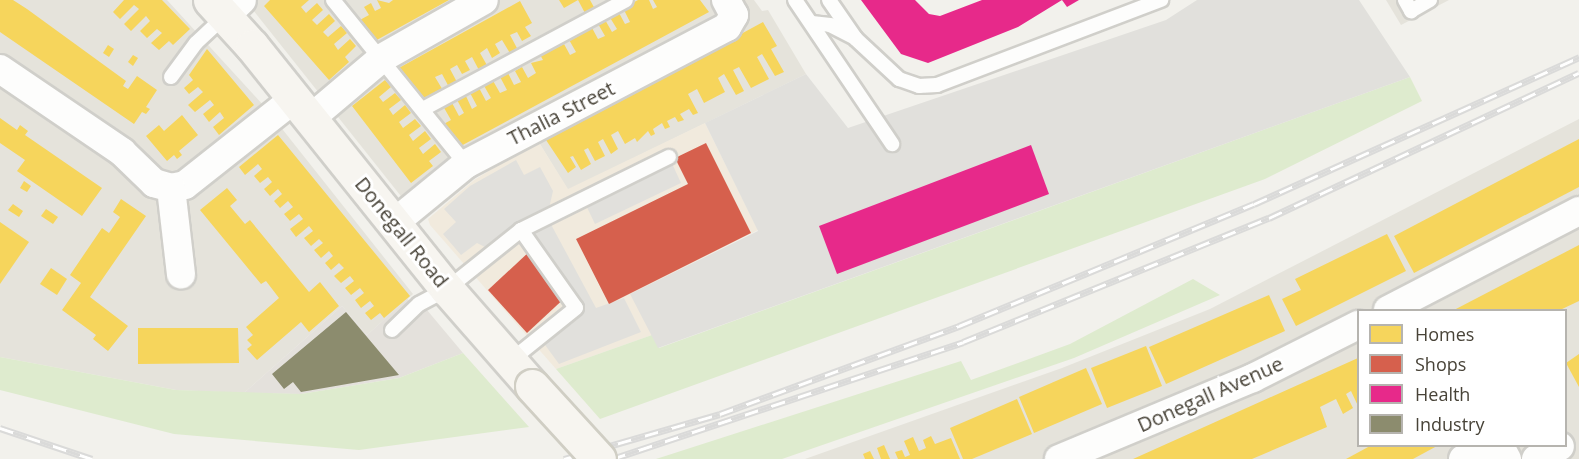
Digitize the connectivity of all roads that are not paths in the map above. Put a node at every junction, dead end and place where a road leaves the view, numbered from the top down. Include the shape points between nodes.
1 (352, 0) edge
2 (484, 0) edge
3 (626, 0) edge
4 (795, 0) edge
5 (829, 0) edge
6 (1161, 0) edge
7 (1404, 0) edge
8 (1430, 0) edge
9 (336, 4) edge
10 (226, 5) edge
11 (730, 7) edge
12 (812, 23) junction
13 (856, 39) junction
14 (382, 58) junction
15 (0, 69) edge
16 (171, 77) dead end
17 (303, 108) junction
18 (423, 109) junction
19 (892, 144) dead end
20 (669, 157) dead end
21 (466, 164) junction
22 (171, 188) junction
23 (1579, 211) edge
24 (394, 223) junction
25 (520, 230) junction
26 (181, 274) dead end
27 (447, 289) junction
28 (1421, 303) edge
29 (1393, 309) edge
30 (1357, 326) edge
31 (392, 330) dead end
32 (510, 361) junction
33 (1484, 447) edge
34 (1558, 447) edge
35 (599, 459) edge
36 (1059, 459) edge
37 (1462, 459) edge
38 (1536, 459) edge

1 - 9 lane
2 - 14 street
3 - 18 lane
4 - 12 lane
5 - 13 lane
6 - 13 lane via 937,85 919,86 899,79
7 - 8 lane via 1411,11
9 - 14 lane
10 - 16 lane
10 - 17 street, Donegall Road
11 - 21 street, Thalia Street via 727,27
12 - 13 lane via 830,25
12 - 19 lane
14 - 17 street
14 - 18 lane
15 - 22 street via 122,152 154,183
17 - 22 street via 185,185
17 - 24 street, Donegall Road
18 - 21 lane
20 - 25 lane
21 - 24 street, Thalia Street
22 - 26 street
23 - 28 street
24 - 27 street, Donegall Road
25 - 27 lane
25 - 32 lane via 576,308
27 - 31 lane via 419,304
27 - 32 street, Donegall Road
28 - 29 street
30 - 36 street, Donegall Avenue via 1253,378
32 - 35 street, Donegall Road, bridge
33 - 37 street
34 - 38 street

